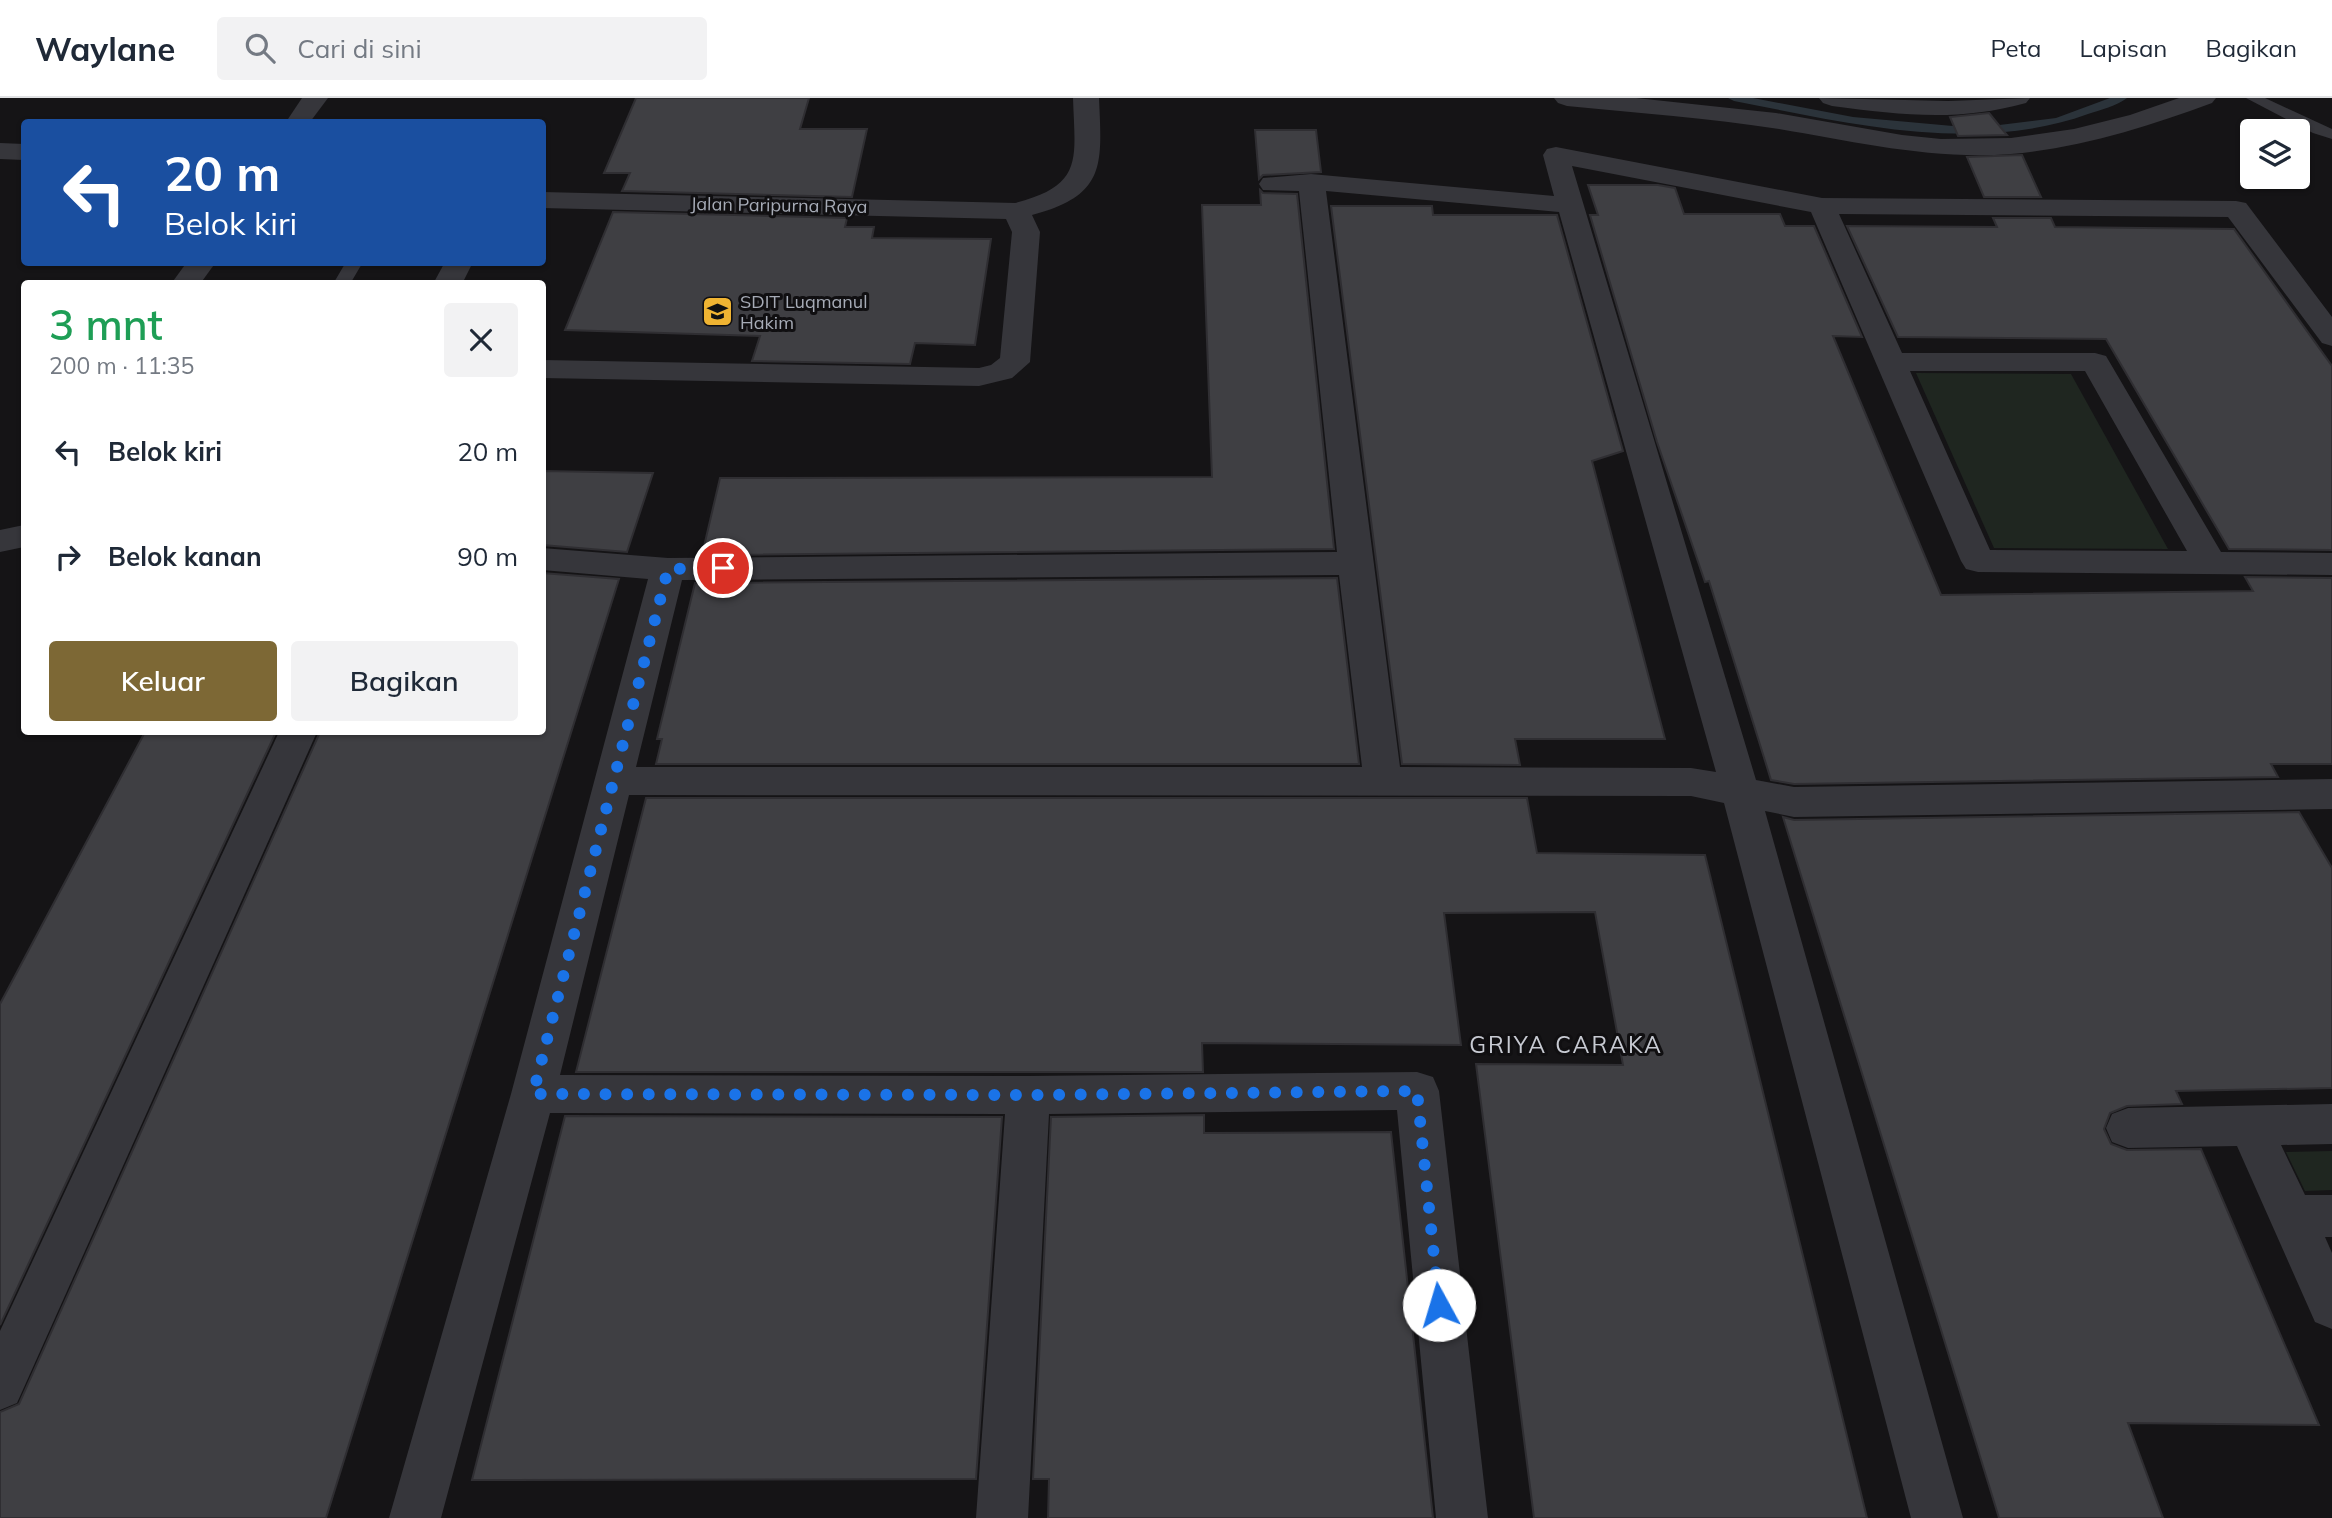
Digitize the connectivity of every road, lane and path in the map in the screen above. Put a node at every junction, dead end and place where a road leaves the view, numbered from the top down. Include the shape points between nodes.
1 (315, 98) edge
2 (1086, 98) edge
3 (1567, 98) edge
4 (1832, 98) edge
5 (2203, 98) edge
6 (2253, 98) edge
7 (2008, 99) edge
8 (300, 119) edge
9 (2332, 134) edge
10 (0, 151) edge
11 (21, 152) edge
12 (1311, 182) junction
13 (1272, 184) dead end
14 (546, 200) edge
15 (1568, 205) junction
16 (1822, 206) junction
17 (1016, 211) junction
18 (199, 266) edge
19 (188, 280) edge
20 (2332, 337) edge
21 (1890, 362) junction
22 (546, 369) edge
23 (21, 537) edge
24 (0, 541) edge
25 (546, 559) edge
26 (1354, 563) junction
27 (2211, 563) junction
28 (2332, 564) edge
29 (668, 569) junction
30 (297, 735) edge
31 (1383, 780) junction
32 (614, 781) junction
33 (1740, 790) junction
34 (2332, 794) edge
35 (533, 1094) junction
36 (1028, 1095) junction
37 (2332, 1124) edge
38 (2251, 1127) junction
39 (2128, 1128) dead end
40 (2313, 1216) edge
41 (2332, 1306) edge
42 (0, 1386) edge
43 (415, 1518) edge
44 (1002, 1518) edge
45 (1462, 1518) edge
46 (1937, 1518) edge

1 - 8 street
2 - 17 street, Jalan Paripurna Raya via 1087,161 1079,182 1058,198
3 - 5 street via 1776,121 1902,143 1976,147 2011,146 2107,130
4 - 7 street via 1947,109
6 - 9 lane
10 - 11 street
12 - 13 street
12 - 15 street
12 - 26 street
14 - 17 street, Jalan Paripurna Raya
15 - 16 street via 1556,155
15 - 33 street
16 - 20 street via 2236,209
16 - 21 street
17 - 22 street via 1026,232 1015,362 992,375
18 - 19 street
21 - 27 street via 2095,362
21 - 27 street via 1978,561
23 - 24 street
25 - 29 street
26 - 29 street
26 - 31 street
27 - 28 street
29 - 32 street
30 - 42 street
31 - 32 street
31 - 33 street via 1691,782
32 - 35 street
33 - 34 street via 1794,802
33 - 46 street
35 - 36 street
35 - 43 street
36 - 44 street
36 - 45 street via 1417,1091
37 - 38 street
38 - 39 street
38 - 40 street
40 - 41 street

